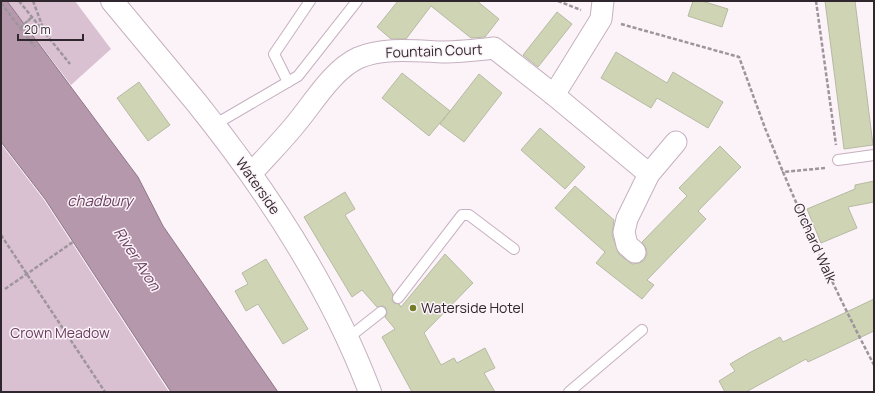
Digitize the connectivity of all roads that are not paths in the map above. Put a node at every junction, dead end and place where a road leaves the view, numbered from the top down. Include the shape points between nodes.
1 (112, 1) edge
2 (310, 1) edge
3 (357, 1) edge
4 (602, 10) edge
5 (288, 82) junction
6 (554, 95) junction
7 (214, 125) junction
8 (676, 142) dead end
9 (874, 155) edge
10 (838, 160) road end
11 (251, 174) junction
12 (649, 174) junction
13 (514, 249) dead end
14 (635, 252) dead end
15 (398, 298) dead end
16 (381, 312) dead end
17 (642, 330) dead end
18 (348, 338) junction
19 (370, 392) edge
20 (569, 392) edge

1 - 7 main road, Waterside
2 - 5 lane via 274,54
3 - 5 lane via 298,76
4 - 6 street
5 - 7 lane
6 - 11 street, Fountain Court via 494,48 461,52 420,50 378,53 359,58 336,74
6 - 12 street, Fountain Court
7 - 11 main road, Waterside
8 - 12 street
9 - 10 lane
11 - 18 main road, Waterside via 288,227
12 - 14 street via 627,218 624,232 627,245
13 - 15 lane via 469,215 462,215
16 - 18 lane
17 - 20 lane
18 - 19 main road, Waterside

